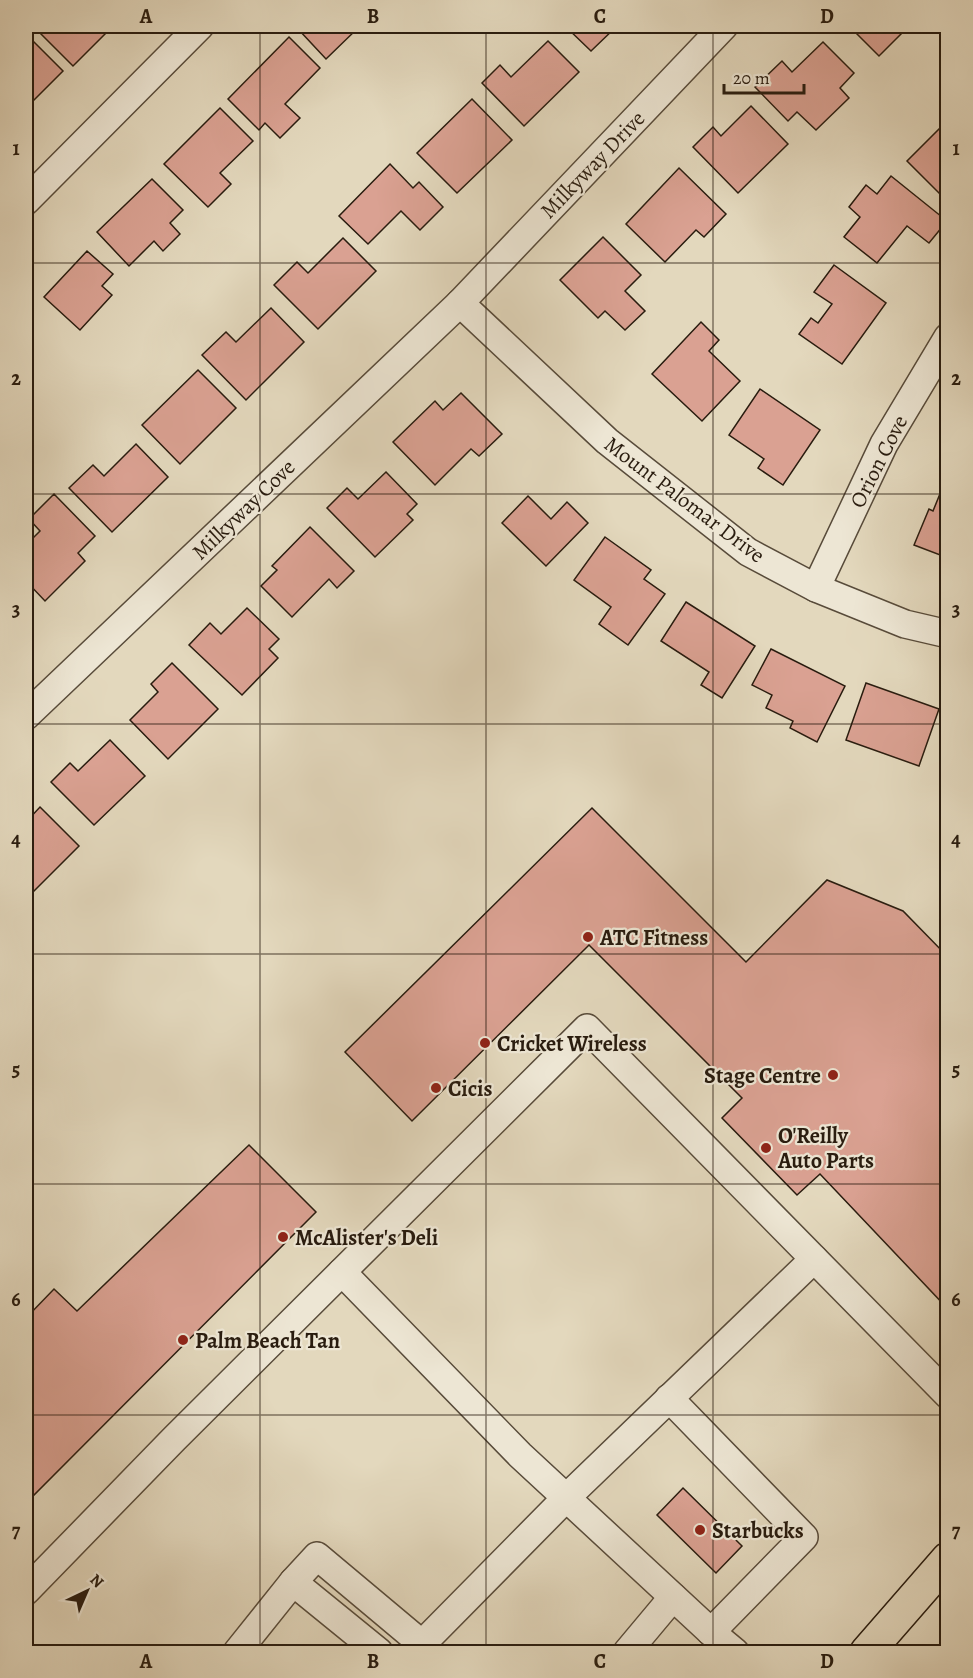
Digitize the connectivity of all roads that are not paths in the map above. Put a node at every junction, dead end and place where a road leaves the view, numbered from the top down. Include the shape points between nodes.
1 (200, 26) edge
2 (723, 26) edge
3 (26, 201) edge
4 (460, 303) junction
5 (948, 337) edge
6 (816, 588) junction
7 (948, 634) edge
8 (26, 716) edge
9 (814, 1258) junction
10 (342, 1272) junction
11 (942, 1378) edge
12 (669, 1398) junction
13 (566, 1498) junction
14 (948, 1559) edge
15 (28, 1582) edge
16 (293, 1582) junction
17 (673, 1597) junction
18 (711, 1632) junction
19 (418, 1648) edge
20 (237, 1653) edge
21 (380, 1653) edge
22 (627, 1653) edge
23 (735, 1653) edge
24 (867, 1653) edge

1 - 3 street
2 - 4 street, Milkyway Drive
4 - 6 street, Mount Palomar Drive via 607,441 748,552
4 - 8 street, Milkyway Cove
5 - 6 street, Orion Cove via 884,444
6 - 7 street, Mount Palomar Drive via 905,624
9 - 10 street via 587,1028
9 - 11 street
9 - 12 street
10 - 13 street
10 - 15 street
12 - 13 street
12 - 18 street via 804,1537
13 - 17 street
13 - 19 street
14 - 24 main road
16 - 19 street via 318,1556
16 - 20 street
16 - 21 street
17 - 18 street
17 - 22 street
18 - 23 street

